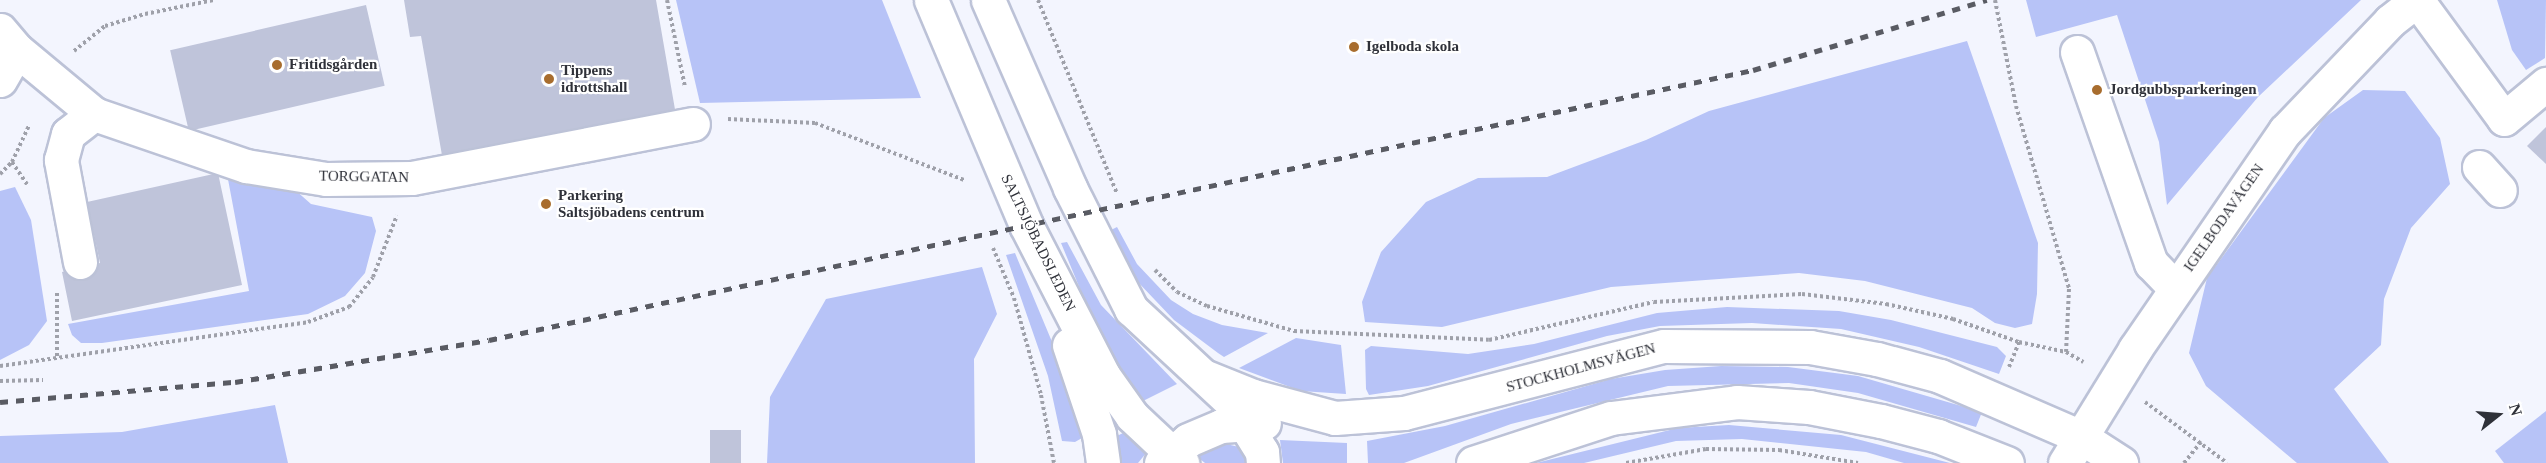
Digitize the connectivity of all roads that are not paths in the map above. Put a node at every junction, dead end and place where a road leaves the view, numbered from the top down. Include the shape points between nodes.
1 (931, 0) edge
2 (988, 0) edge
3 (2417, 0) edge
4 (8, 40) edge
5 (2077, 52) dead end
6 (0, 80) edge
7 (2546, 84) edge
8 (94, 114) junction
9 (693, 124) road end
10 (1026, 225) junction
11 (80, 262) dead end
12 (2175, 288) junction
13 (1206, 377) junction
14 (1335, 418) junction
15 (1247, 424) junction
16 (2073, 450) edge
17 (1171, 460) edge
18 (1103, 463) edge
19 (1263, 463) edge
20 (1473, 463) edge
21 (2007, 463) edge
22 (2121, 463) edge

1 - 10 main road, SALTSJÖBADSLEDEN
2 - 13 main road via 1075,198 1131,309
3 - 7 main road via 2504,118
3 - 12 main road, IGELBODAVÄGEN via 2390,21 2285,131
4 - 6 main road
4 - 8 main road, TORGGATAN
5 - 12 main road via 2151,263
8 - 9 main road, TORGGATAN via 246,166 326,179 412,178
8 - 11 main road via 68,134 61,160
10 - 17 main road, SALTSJÖBADSLEDEN via 1103,375
10 - 18 main road via 1082,382
12 - 16 main road, IGELBODAVÄGEN
13 - 14 main road, STOCKHOLMSVÄGEN via 1253,396
13 - 15 main road
14 - 15 main road
14 - 16 main road, STOCKHOLMSVÄGEN via 1404,413 1664,346 1810,347 1940,376
15 - 17 main road via 1221,426 1188,440
15 - 19 main road
16 - 22 main road, STOCKHOLMSVÄGEN
20 - 21 main road via 1611,418 1737,402 1809,407 1881,421 1938,436

